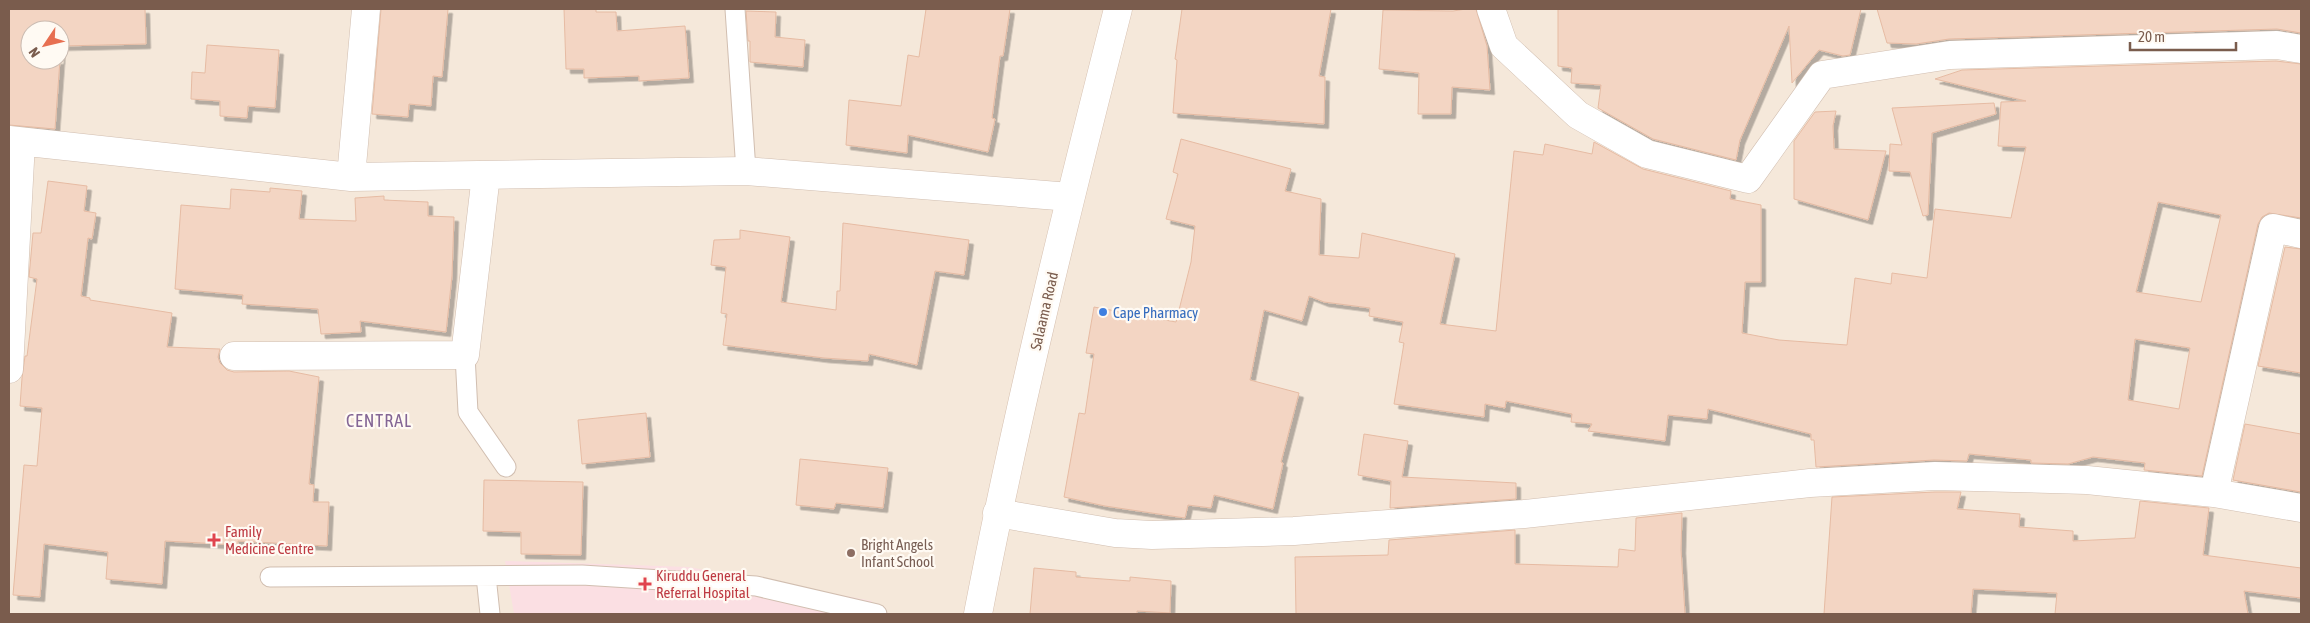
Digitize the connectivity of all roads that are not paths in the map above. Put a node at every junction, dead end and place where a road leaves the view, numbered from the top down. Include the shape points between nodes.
1 (366, 9) edge
2 (735, 9) edge
3 (1118, 9) edge
4 (1491, 9) edge
5 (2301, 49) edge
6 (15, 141) edge
7 (746, 171) junction
8 (486, 175) junction
9 (351, 177) junction
10 (1070, 197) junction
11 (2301, 234) edge
12 (464, 355) junction
13 (234, 356) dead end
14 (9, 369) edge
15 (506, 467) dead end
16 (2214, 493) junction
17 (2301, 508) edge
18 (997, 513) junction
19 (486, 576) junction
20 (270, 578) dead end
21 (850, 611) edge
22 (490, 614) edge
23 (877, 614) edge
24 (978, 614) edge

1 - 9 street
2 - 7 lane
3 - 10 street, Salaama Road
4 - 5 street via 1504,46 1578,115 1647,154 1748,179 1822,75 1950,55 2277,46
6 - 9 street
6 - 14 street
7 - 8 street
7 - 10 street
8 - 9 street
8 - 12 street
10 - 18 street, Salaama Road
11 - 16 street via 2273,228
12 - 13 street
12 - 15 lane via 468,412
16 - 17 street
16 - 18 street via 2087,480 1896,477 1515,514 1294,531 1152,535 1114,533
18 - 24 street, Salaama Road
19 - 20 lane
19 - 21 lane via 582,575 756,586
19 - 22 lane
21 - 23 lane

